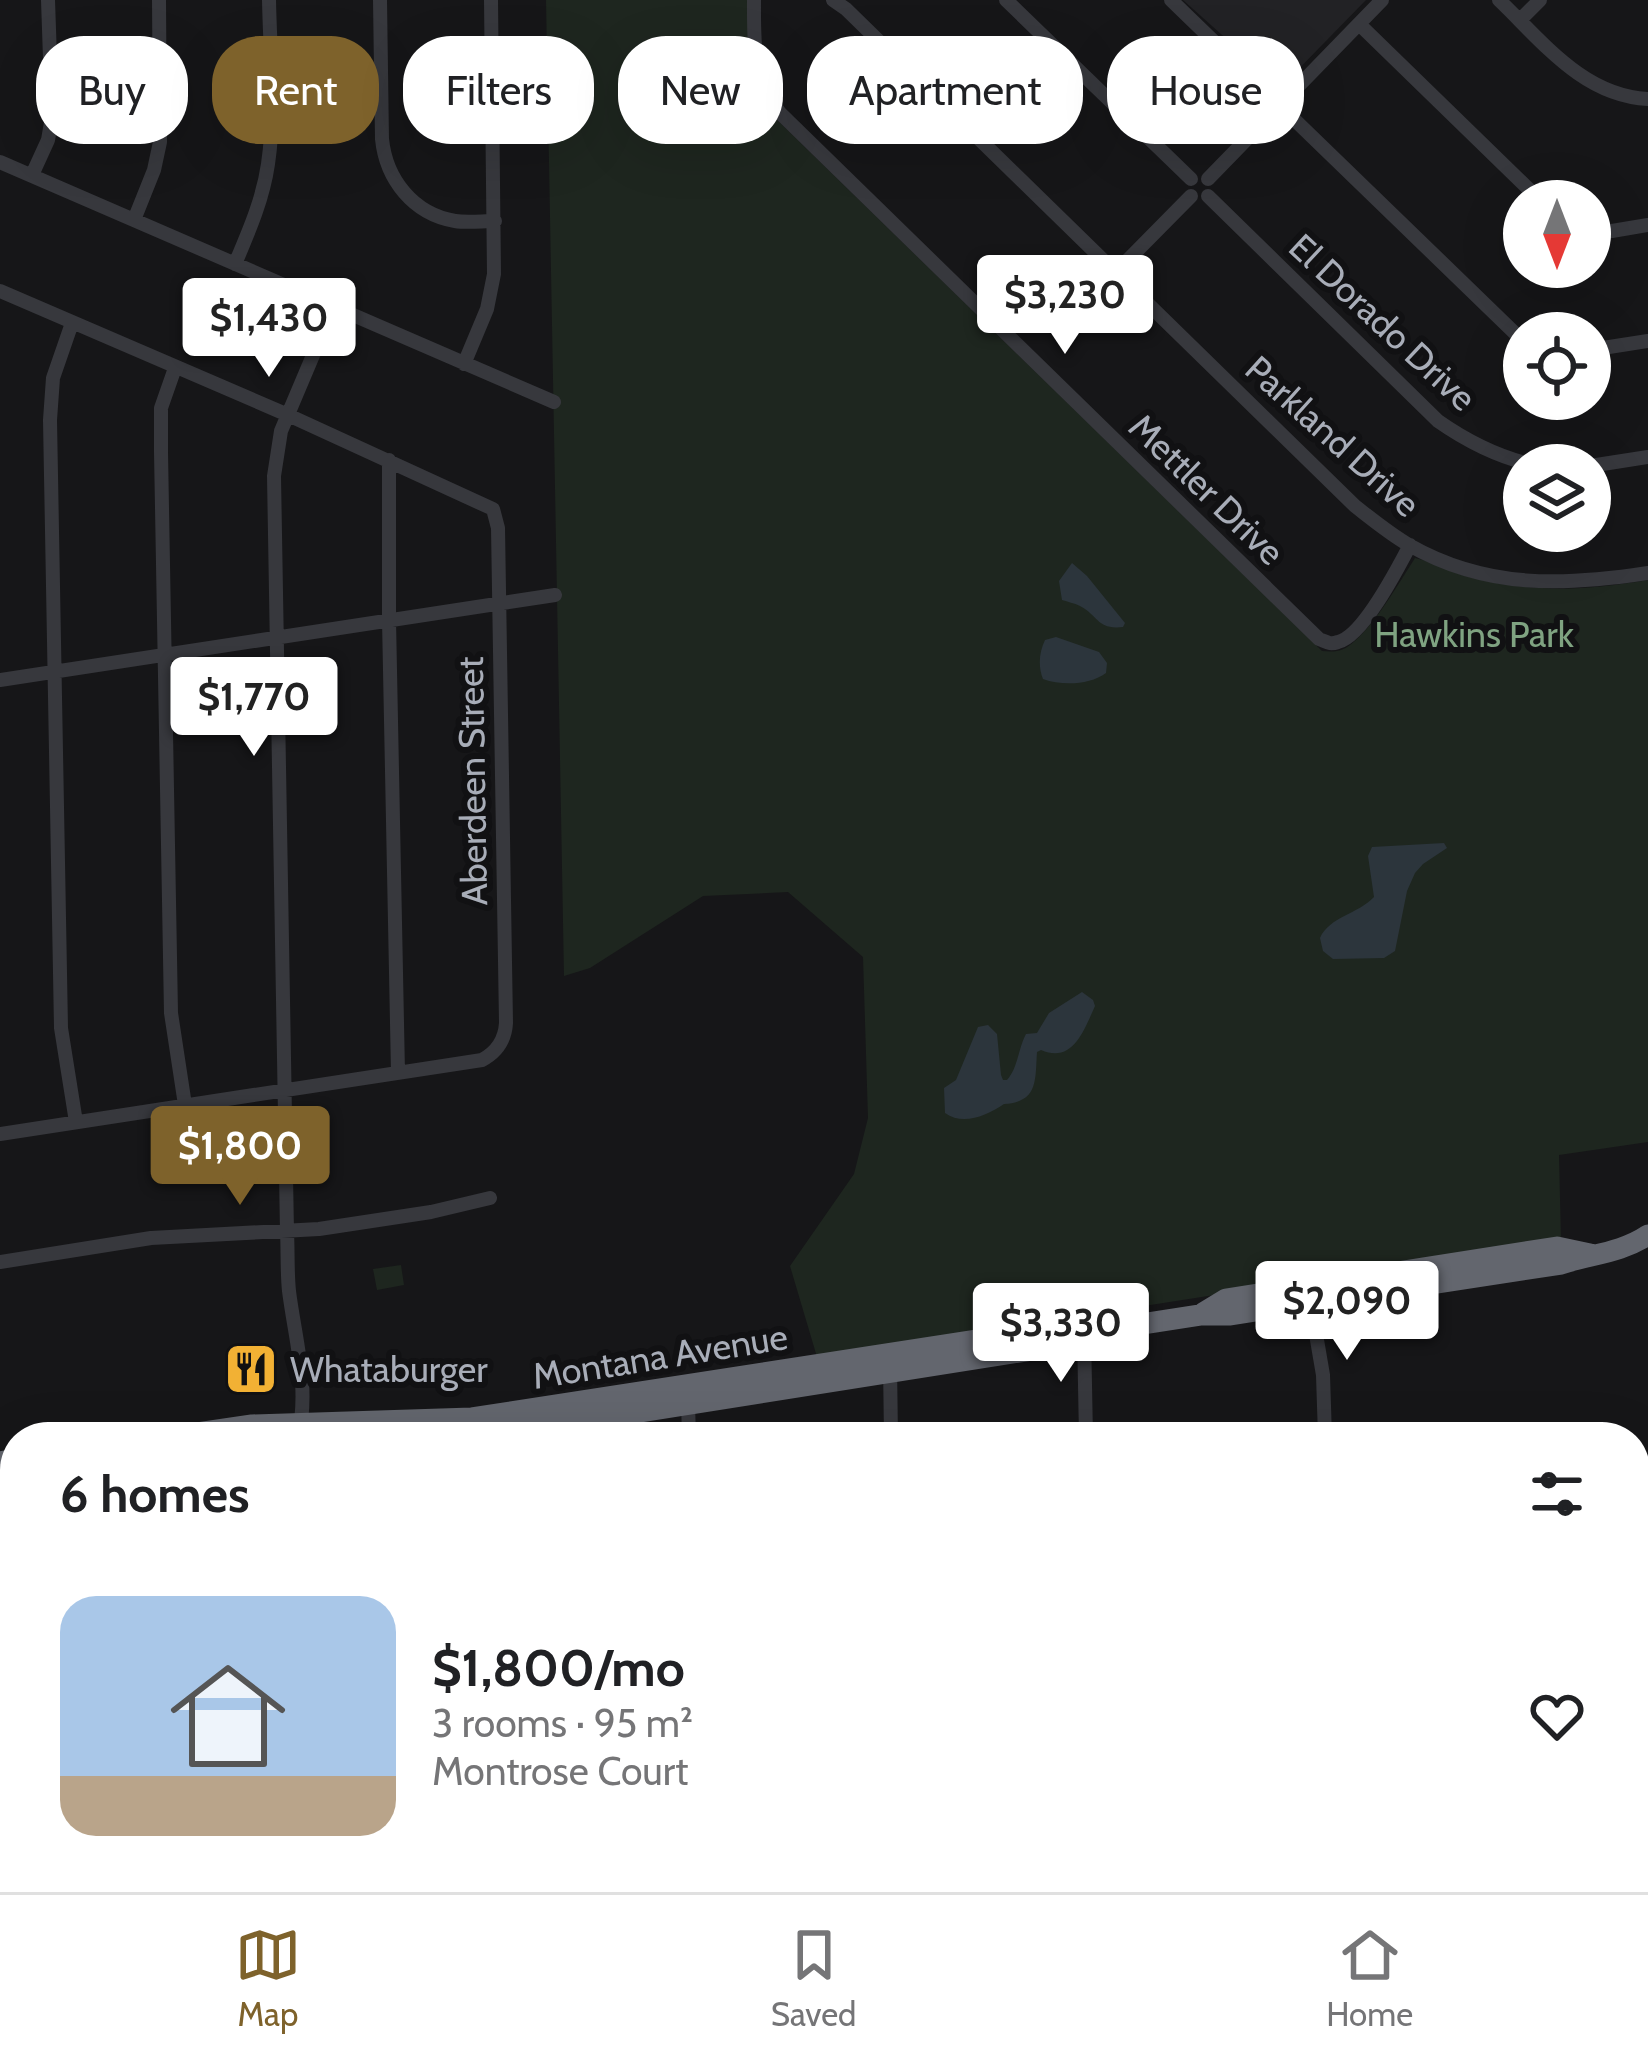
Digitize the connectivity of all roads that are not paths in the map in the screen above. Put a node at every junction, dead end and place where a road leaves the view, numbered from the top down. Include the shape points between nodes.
1 (48, 0) edge
2 (159, 0) edge
3 (269, 0) edge
4 (380, 0) edge
5 (490, 0) edge
6 (754, 0) edge
7 (833, 0) edge
8 (1006, 0) edge
9 (1171, 0) edge
10 (1382, 0) edge
11 (1499, 0) edge
12 (1540, 0) edge
13 (1520, 20) junction
14 (1359, 24) junction
15 (1208, 36) edge
16 (1304, 80) edge
17 (1648, 99) edge
18 (1304, 130) edge
19 (1244, 144) edge
20 (0, 162) edge
21 (32, 175) junction
22 (1519, 180) edge
23 (1202, 190) junction
24 (134, 220) junction
25 (495, 221) junction
26 (1648, 226) edge
27 (1611, 231) edge
28 (235, 264) junction
29 (1116, 272) junction
30 (0, 292) edge
31 (333, 308) junction
32 (1503, 322) edge
33 (72, 323) junction
34 (1648, 341) edge
35 (1611, 347) edge
36 (464, 364) junction
37 (175, 368) junction
38 (554, 402) dead end
39 (288, 415) junction
40 (1503, 456) edge
41 (1648, 457) edge
42 (388, 460) junction
43 (1611, 463) edge
44 (1410, 545) junction
45 (1648, 573) edge
46 (555, 595) dead end
47 (500, 602) junction
48 (389, 620) junction
49 (277, 637) junction
50 (164, 654) junction
51 (55, 672) junction
52 (0, 680) edge
53 (398, 1073) junction
54 (284, 1091) junction
55 (185, 1105) junction
56 (76, 1123) junction
57 (0, 1134) edge
58 (490, 1198) dead end
59 (287, 1232) junction
60 (1648, 1235) edge
61 (1638, 1252) edge
62 (1585, 1253) junction
63 (0, 1262) edge
64 (1310, 1299) junction
65 (1203, 1313) junction
66 (1084, 1333) junction
67 (890, 1363) junction
68 (688, 1403) junction
69 (300, 1422) edge
70 (415, 1422) edge
71 (573, 1422) edge
72 (689, 1422) edge
73 (892, 1422) edge
74 (1086, 1422) edge
75 (1325, 1422) edge

1 - 21 street via 52,117
2 - 24 street via 160,142
3 - 28 street via 268,164
4 - 25 street via 382,139 393,178 430,212
5 - 25 street
6 - 44 street, Mettler Drive via 757,71 780,113 1319,639 1340,642 1353,633
7 - 29 street, Parkland Drive
8 - 23 street via 1191,179 1187,188
9 - 15 street
10 - 14 street
11 - 13 street
12 - 13 street
13 - 17 street via 1585,79
14 - 16 street
14 - 22 street
18 - 32 street
19 - 23 street
20 - 21 street
21 - 24 street
23 - 29 street
23 - 40 street, El Dorado Drive via 1438,421
24 - 28 street
25 - 36 street via 491,291
26 - 27 street
28 - 31 street
29 - 44 street, Parkland Drive via 1355,506
30 - 33 street
31 - 36 street
31 - 39 street
33 - 37 street
33 - 51 street via 53,378 50,420
34 - 35 street
36 - 38 street
37 - 39 street
37 - 50 street via 161,408
39 - 42 street
39 - 49 street via 274,476
41 - 43 street
42 - 47 street, Aberdeen Street via 490,505
42 - 48 street
44 - 45 street, Parkland Drive via 1527,582
46 - 47 street
47 - 48 street
47 - 53 street, Aberdeen Street via 506,1023 499,1046 482,1060
48 - 49 street
48 - 53 street
49 - 50 street
49 - 54 street
50 - 51 street
50 - 55 street via 171,1013
51 - 52 street
51 - 56 street via 61,1028
53 - 54 street
54 - 55 street
54 - 59 street
55 - 56 street
56 - 57 street
58 - 59 street
59 - 63 street via 152,1238
59 - 69 street
60 - 61 highway, Montana Avenue
61 - 62 highway, Montana Avenue
62 - 64 highway, Montana Avenue via 1561,1264
62 - 65 highway, Montana Avenue via 1557,1247 1226,1299
64 - 65 highway, Montana Avenue
64 - 75 street
65 - 66 highway, Montana Avenue
66 - 67 highway, Montana Avenue via 1067,1326
66 - 74 street
67 - 68 highway, Montana Avenue
67 - 70 highway, Montana Avenue
67 - 73 street
68 - 71 highway, Montana Avenue
68 - 72 street

